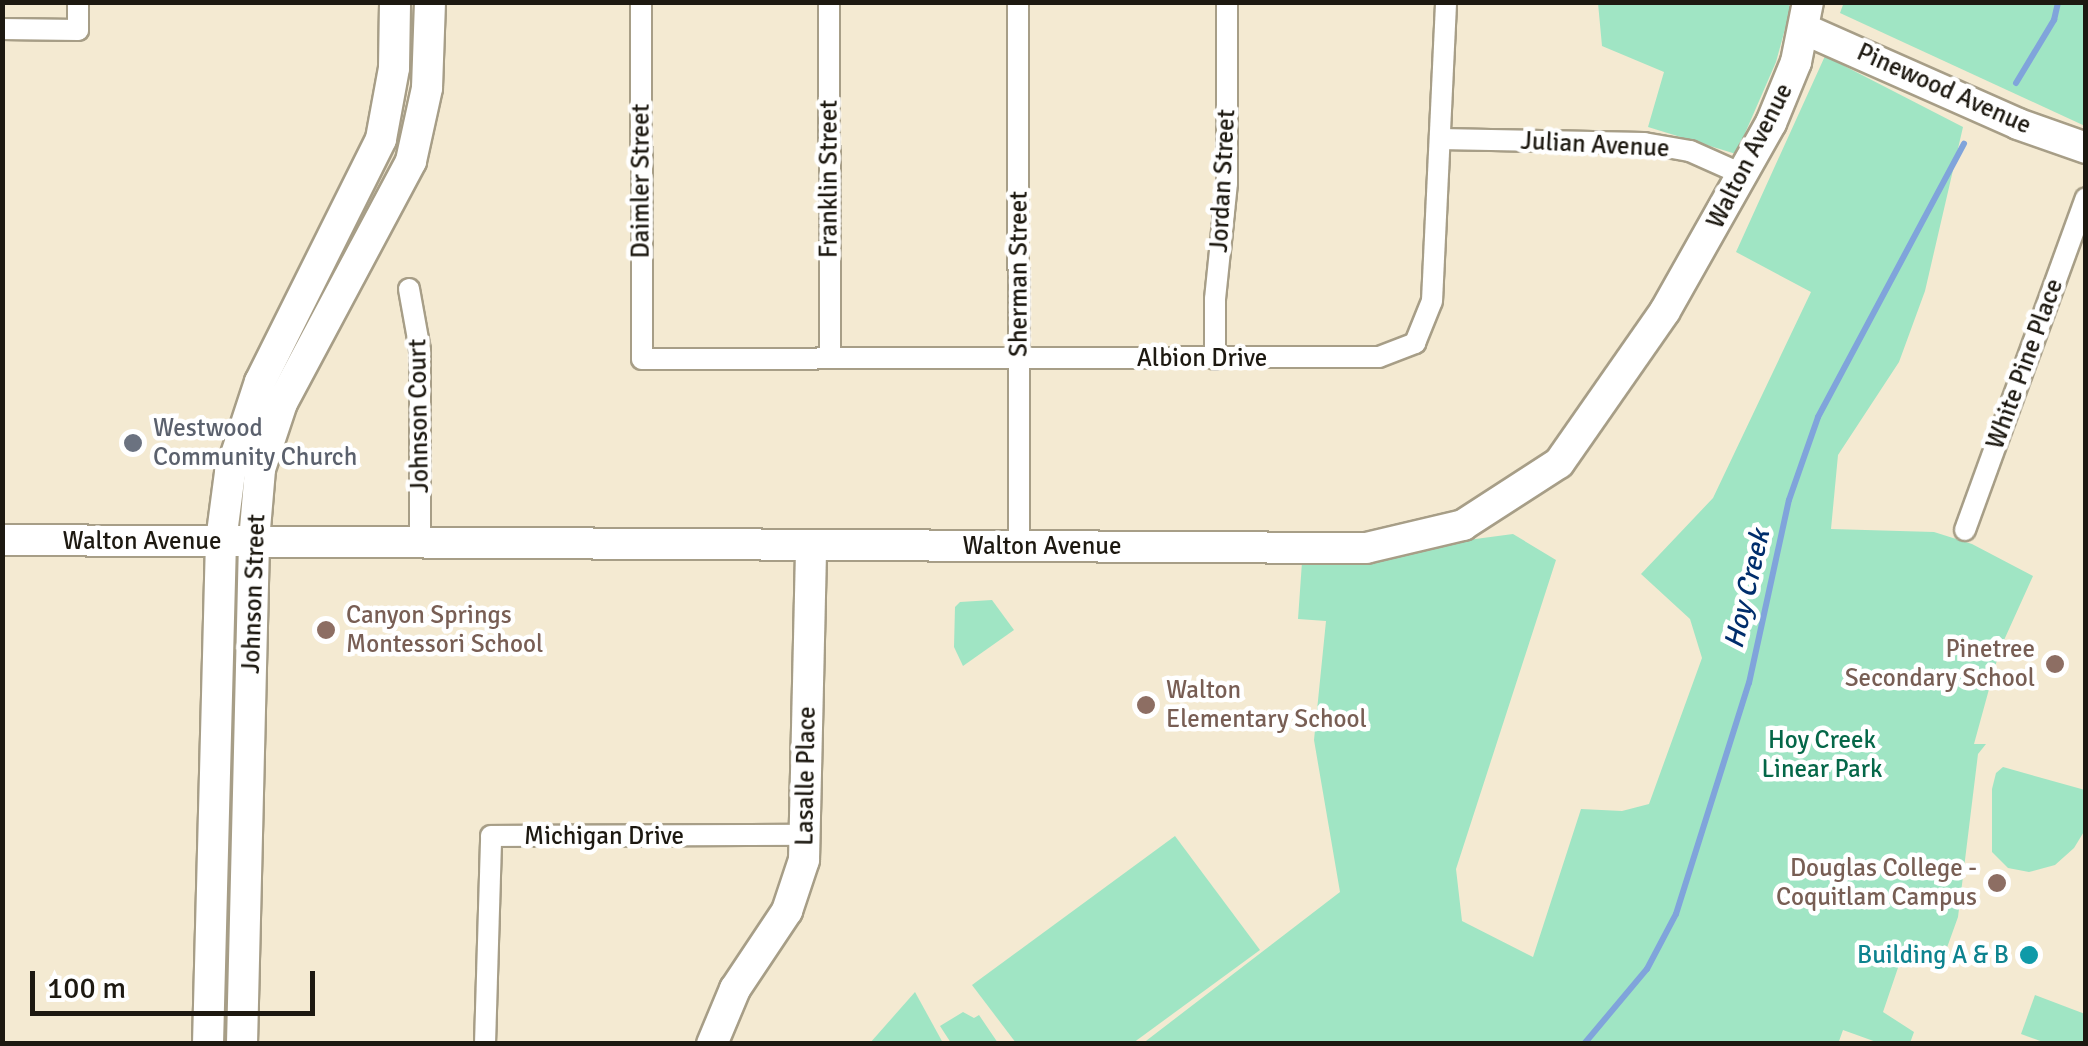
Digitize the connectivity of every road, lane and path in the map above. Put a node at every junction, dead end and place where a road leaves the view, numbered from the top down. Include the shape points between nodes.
1 (78, 2) edge
2 (396, 2) edge
3 (430, 2) edge
4 (641, 2) edge
5 (829, 2) edge
6 (1018, 2) edge
7 (1227, 2) edge
8 (1446, 2) edge
9 (1806, 16) edge
10 (2, 29) edge
11 (1440, 140) junction
12 (2086, 148) edge
13 (1744, 175) junction
14 (2086, 198) edge
15 (409, 289) dead end
16 (830, 356) junction
17 (1019, 357) junction
18 (642, 358) joint
19 (1216, 358) junction
20 (1965, 530) dead end
21 (2, 540) edge
22 (222, 541) junction
23 (254, 541) junction
24 (420, 543) junction
25 (811, 545) junction
26 (1019, 546) junction
27 (805, 835) junction
28 (208, 1044) edge
29 (242, 1044) edge
30 (485, 1044) edge
31 (712, 1044) edge

1 - 10 street via 78,30
2 - 22 street, Johnson Street via 394,68 381,139 260,382 230,473
3 - 23 street, Johnson Street via 426,88 411,161 282,403 260,469
4 - 18 street, Daimler Street
5 - 16 street, Franklin Street
6 - 17 street, Sherman Street
7 - 19 street, Jordan Street via 1228,183 1214,299
8 - 11 street, Albion Drive
9 - 12 street, Pinewood Avenue via 2018,124
9 - 13 street, Walton Avenue via 1789,82
11 - 13 street, Julian Avenue via 1644,142 1690,150
11 - 19 street, Albion Drive via 1432,301 1415,343 1379,357
13 - 26 street, Walton Avenue via 1665,312 1559,462 1463,525 1366,548
14 - 20 street, White Pine Place
15 - 24 street, Johnson Court via 420,350
16 - 17 street, Albion Drive
16 - 18 street, Albion Drive
17 - 19 street, Albion Drive
17 - 26 street, Sherman Street
21 - 22 street, Walton Avenue
22 - 23 street, Walton Avenue
22 - 28 street, Johnson Street
23 - 24 street, Walton Avenue
23 - 29 street, Johnson Street
24 - 25 street, Walton Avenue
25 - 26 street, Walton Avenue
25 - 27 street, Lasalle Place
27 - 30 street, Michigan Drive via 490,836
27 - 31 street, Lasalle Place via 787,911 735,989

